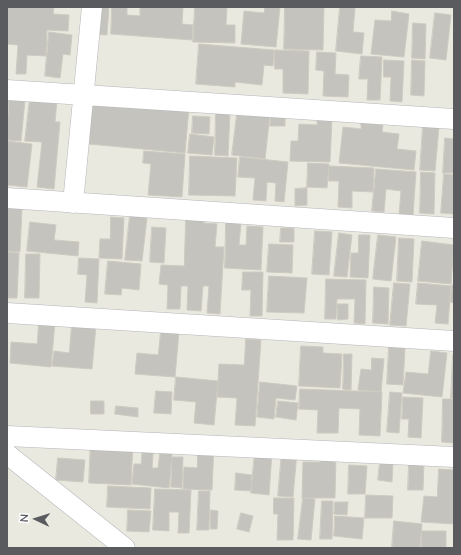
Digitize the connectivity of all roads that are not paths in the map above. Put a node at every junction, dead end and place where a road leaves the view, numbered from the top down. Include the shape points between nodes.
1 (92, 7) edge
2 (7, 90) edge
3 (84, 95) junction
4 (454, 119) edge
5 (7, 198) edge
6 (74, 203) junction
7 (454, 228) edge
8 (7, 313) edge
9 (454, 341) edge
10 (7, 436) edge
11 (7, 454) edge
12 (454, 457) edge
13 (125, 548) edge

1 - 3 street
2 - 3 street
3 - 4 street
3 - 6 street
5 - 6 street
6 - 7 street
8 - 9 street
10 - 12 street
11 - 13 street

